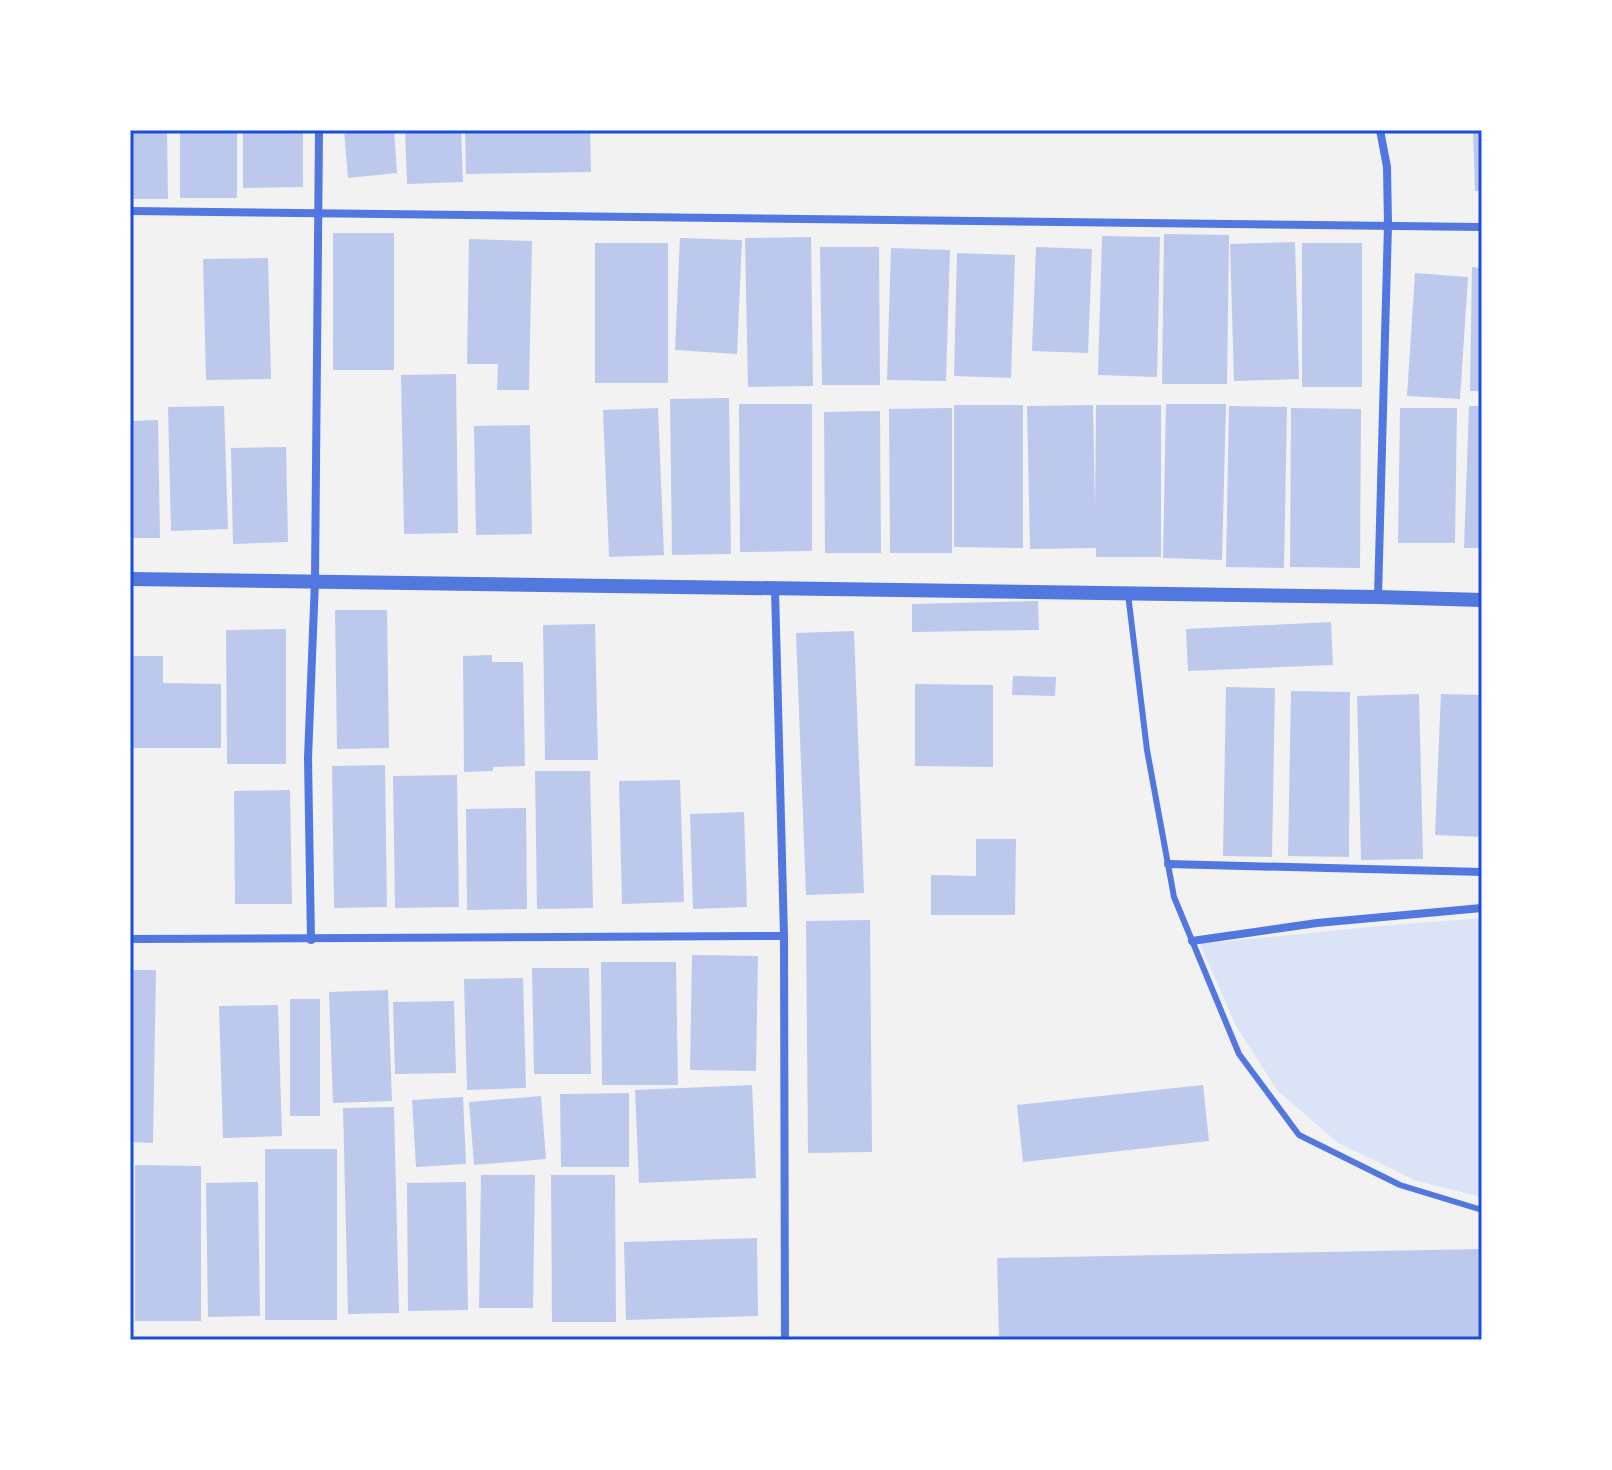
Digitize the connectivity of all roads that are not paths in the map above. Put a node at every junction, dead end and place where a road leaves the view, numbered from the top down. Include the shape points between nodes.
1 (319, 130) edge
2 (1380, 130) edge
3 (130, 211) edge
4 (317, 214) junction
5 (1388, 225) junction
6 (1482, 227) edge
7 (130, 579) edge
8 (315, 581) junction
9 (775, 589) junction
10 (1128, 594) junction
11 (1378, 597) junction
12 (1482, 600) edge
13 (1168, 864) junction
14 (1482, 872) edge
15 (1482, 908) edge
16 (784, 936) junction
17 (130, 939) edge
18 (311, 940) junction
19 (1192, 941) junction
20 (1482, 1210) edge
21 (785, 1340) edge

1 - 4 street
2 - 5 street
3 - 4 street
4 - 5 street
4 - 8 street
5 - 6 street
5 - 11 street
7 - 8 street
8 - 9 street
8 - 18 street via 308,758
9 - 10 street
9 - 16 street
10 - 11 street
10 - 13 lane via 1147,750
11 - 12 street
13 - 14 street
13 - 19 lane via 1174,897
15 - 19 street
16 - 18 street
16 - 21 street
17 - 18 street
19 - 20 lane via 1239,1054 1299,1135 1400,1185

